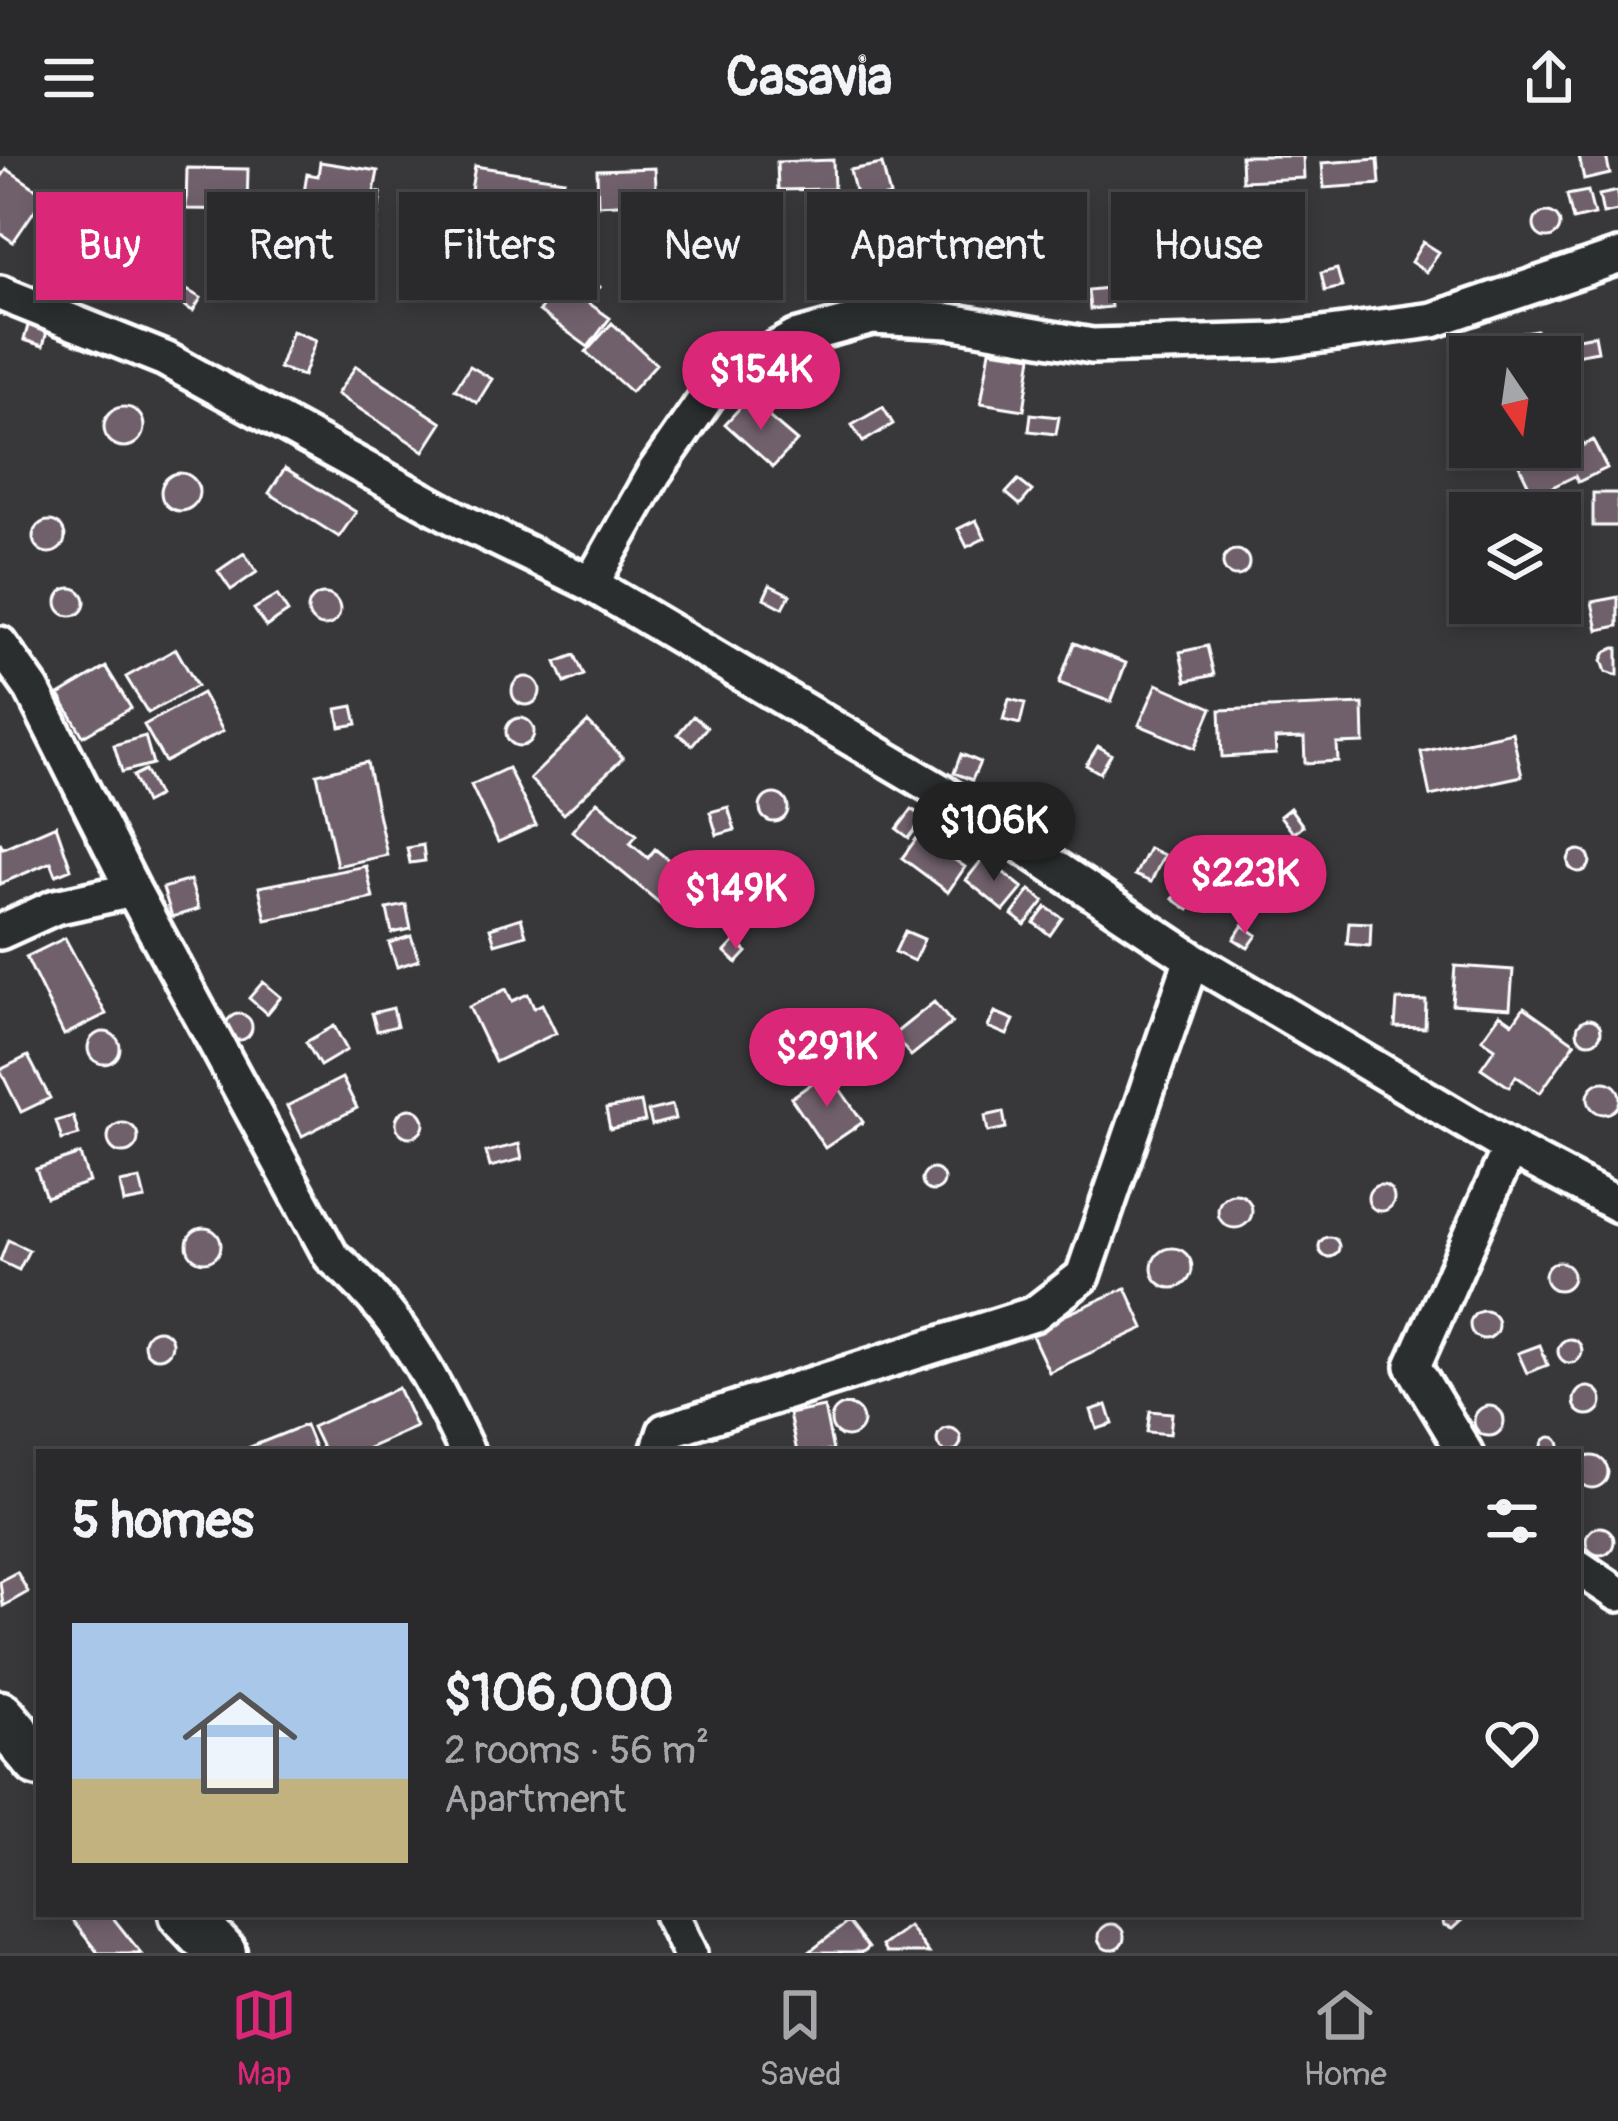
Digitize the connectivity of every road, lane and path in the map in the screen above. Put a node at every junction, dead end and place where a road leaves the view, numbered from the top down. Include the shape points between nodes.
1 (1618, 257) edge
2 (0, 292) edge
3 (591, 584) junction
4 (0, 644) edge
5 (133, 890) junction
6 (0, 932) edge
7 (1192, 958) junction
8 (1510, 1148) junction
9 (1618, 1205) edge
10 (466, 1449) edge
11 (659, 1449) edge
12 (1463, 1449) edge
13 (1581, 1569) edge
14 (1618, 1594) edge
15 (0, 1716) edge
16 (36, 1758) edge
17 (187, 1917) edge
18 (672, 1917) edge
19 (221, 1953) edge
20 (690, 1953) edge

1 - 3 street via 1433,320 1277,340 1092,346 950,321 872,317 795,338 718,382
2 - 3 street via 165,359
3 - 7 street via 940,791
4 - 5 street via 32,689
5 - 6 street via 55,907
5 - 10 street via 331,1256 370,1288 433,1378
7 - 8 street
7 - 11 street via 1083,1276 1034,1313 665,1431
8 - 9 street
8 - 12 street via 1413,1366
13 - 14 street
15 - 16 street
17 - 19 street
18 - 20 street

